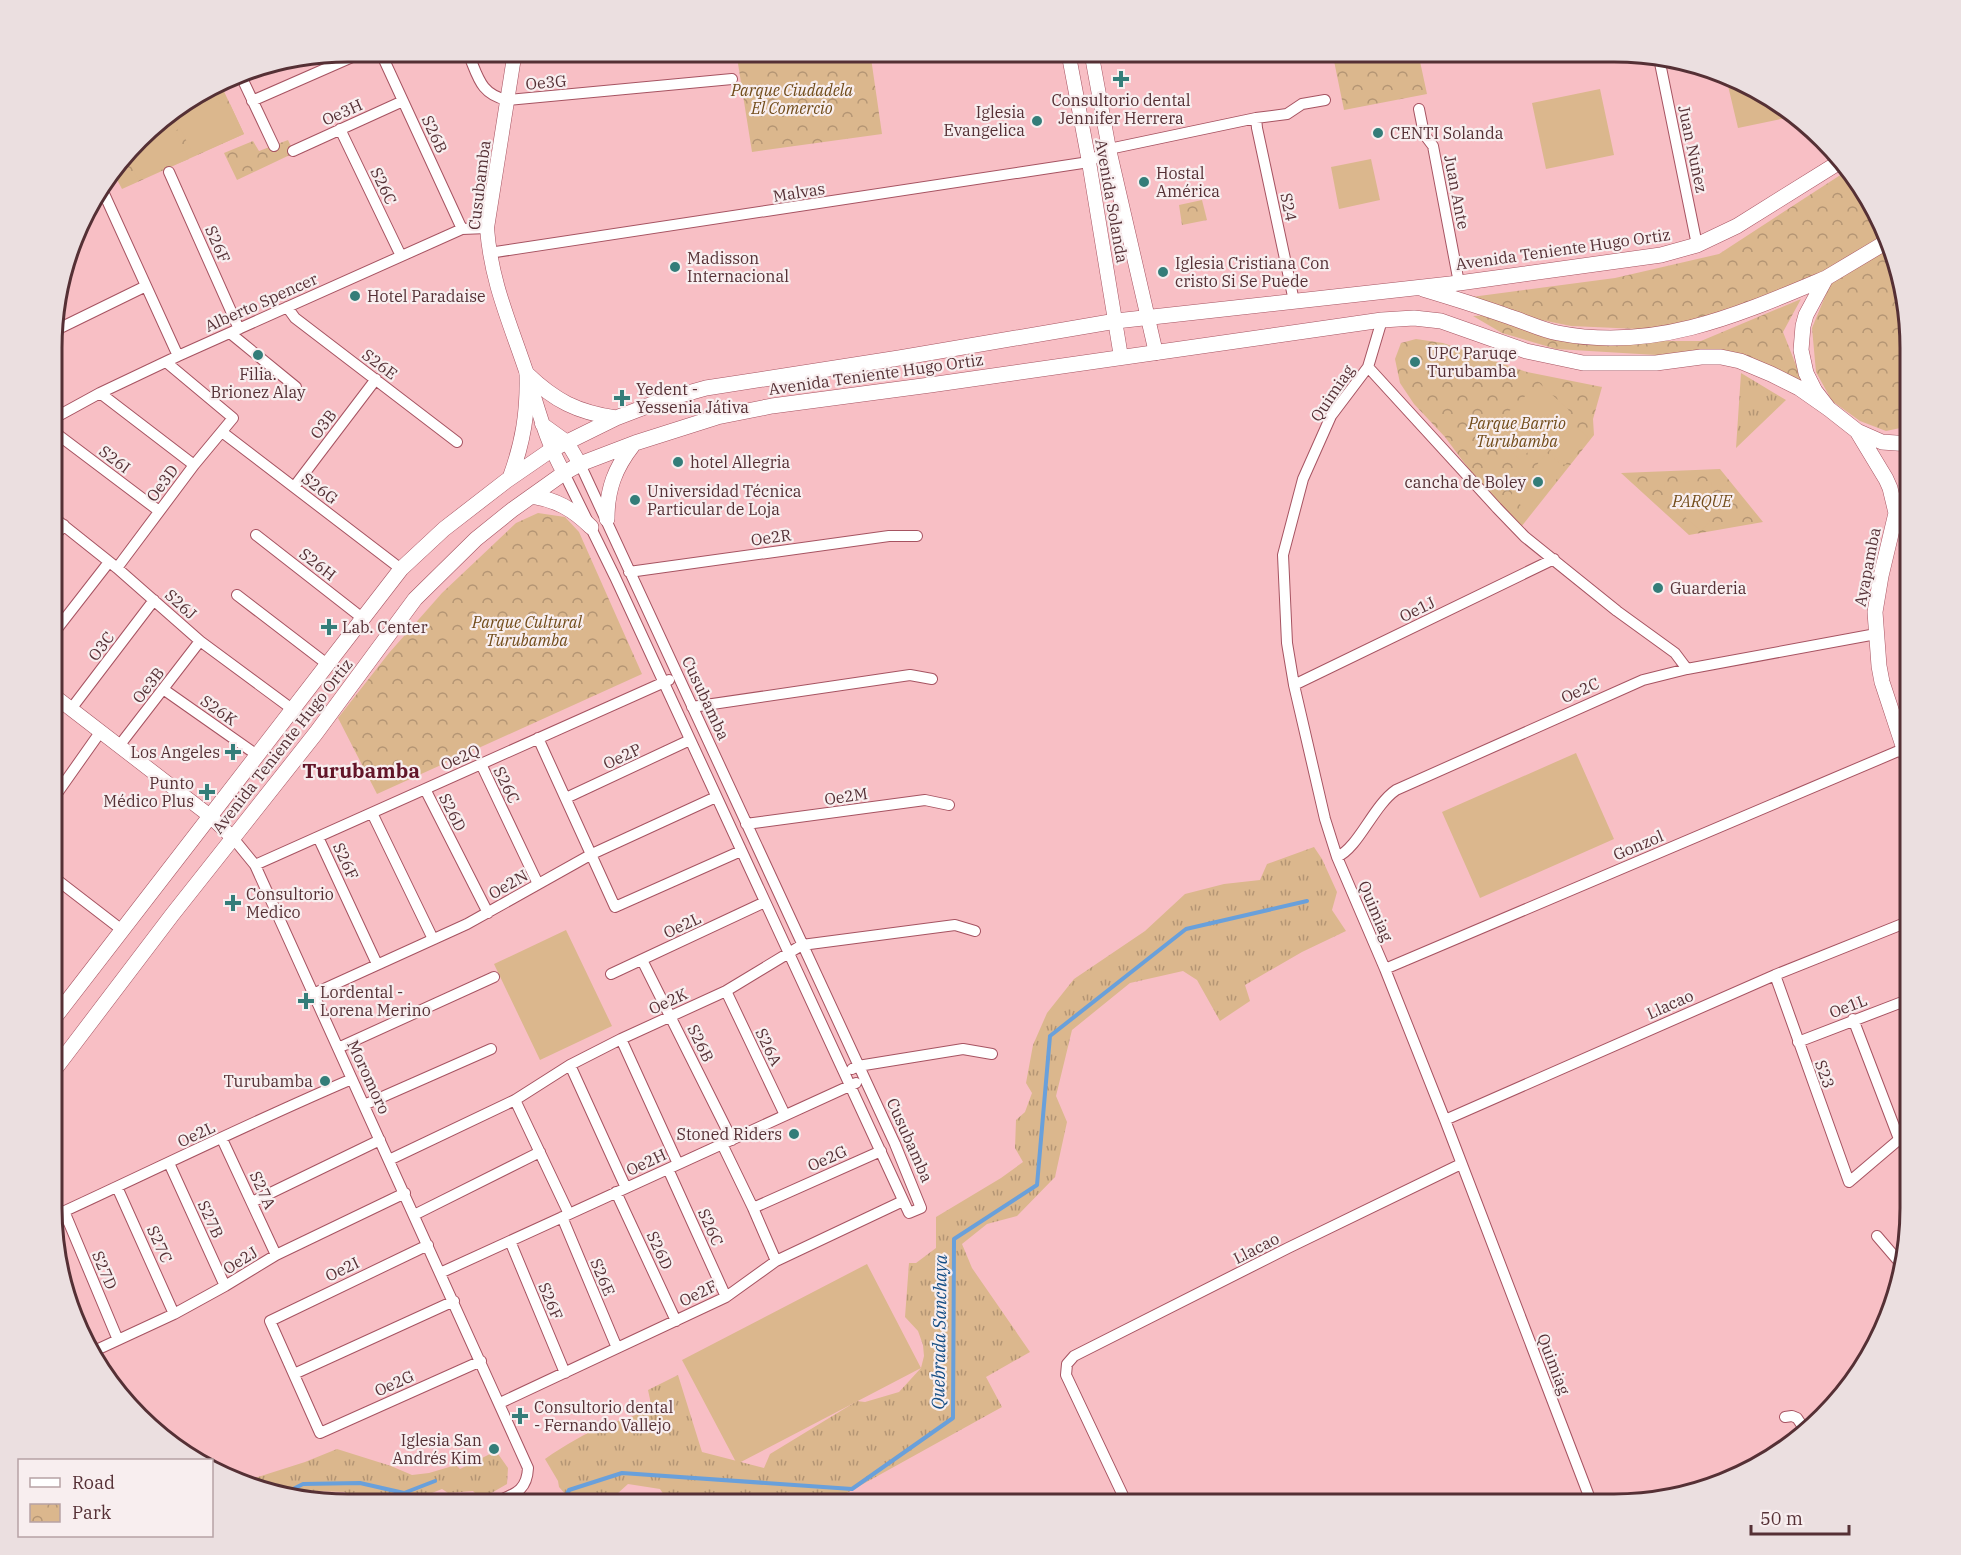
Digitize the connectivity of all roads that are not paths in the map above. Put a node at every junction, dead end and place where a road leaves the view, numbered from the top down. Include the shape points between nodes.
1 (341, 62) edge
2 (386, 62) edge
3 (472, 62) edge
4 (513, 62) edge
5 (1070, 62) edge
6 (1093, 62) edge
7 (1661, 66) edge
8 (732, 79) dead end
9 (243, 81) edge
10 (507, 100) junction
11 (1325, 100) dead end
12 (252, 101) junction
13 (403, 101) junction
14 (1419, 109) dead end
15 (1256, 118) junction
16 (340, 129) junction
17 (274, 146) dead end
18 (1109, 149) junction
19 (293, 151) dead end
20 (1089, 162) junction
21 (1833, 166) edge
22 (169, 172) dead end
23 (105, 196) edge
24 (488, 228) junction
25 (462, 229) junction
26 (1697, 245) junction
27 (1881, 246) edge
28 (489, 253) junction
29 (401, 256) junction
30 (1826, 279) junction
31 (1459, 283) junction
32 (146, 286) junction
33 (1414, 287) junction
34 (1294, 301) junction
35 (287, 307) junction
36 (1149, 317) junction
37 (1382, 320) junction
38 (1116, 321) junction
39 (62, 327) edge
40 (234, 331) junction
41 (1156, 353) junction
42 (178, 356) junction
43 (1121, 357) junction
44 (166, 362) junction
45 (1368, 367) junction
46 (527, 374) junction
47 (376, 379) junction
48 (296, 387) dead end
49 (100, 393) junction
50 (1829, 409) junction
51 (62, 412) edge
52 (616, 418) junction
53 (542, 424) junction
54 (1857, 431) junction
55 (222, 432) junction
56 (62, 438) edge
57 (457, 442) dead end
58 (567, 442) junction
59 (635, 443) junction
60 (1900, 443) edge
61 (551, 450) junction
62 (580, 464) junction
63 (194, 465) junction
64 (564, 473) junction
65 (510, 478) junction
66 (294, 487) junction
67 (532, 496) junction
68 (1900, 507) edge
69 (159, 511) junction
70 (1896, 513) junction
71 (606, 519) junction
72 (64, 525) joint
73 (591, 526) junction
74 (62, 527) edge
75 (256, 535) dead end
76 (917, 536) dead end
77 (1554, 559) junction
78 (113, 565) junction
79 (400, 568) junction
80 (629, 572) junction
81 (237, 595) dead end
82 (154, 600) junction
83 (362, 617) junction
84 (62, 624) edge
85 (1876, 634) junction
86 (200, 641) junction
87 (327, 664) junction
88 (1687, 669) junction
89 (677, 676) junction
90 (932, 679) dead end
91 (663, 683) junction
92 (1294, 685) junction
93 (163, 689) junction
94 (62, 703) edge
95 (692, 707) junction
96 (292, 709) junction
97 (71, 710) junction
98 (100, 731) junction
99 (538, 738) junction
100 (1900, 739) edge
101 (690, 740) junction
102 (119, 746) junction
103 (1900, 750) edge
104 (257, 755) junction
105 (480, 764) junction
106 (62, 785) edge
107 (425, 789) junction
108 (716, 796) junction
109 (566, 798) junction
110 (949, 805) dead end
111 (372, 813) junction
112 (210, 816) junction
113 (746, 824) junction
114 (318, 837) junction
115 (233, 838) junction
116 (741, 851) junction
117 (592, 854) junction
118 (1336, 857) junction
119 (255, 865) junction
120 (62, 884) edge
121 (538, 884) junction
122 (765, 902) junction
123 (488, 913) junction
124 (1900, 925) edge
125 (123, 930) junction
126 (975, 931) dead end
127 (433, 939) junction
128 (802, 945) junction
129 (789, 954) junction
130 (642, 960) junction
131 (377, 964) junction
132 (1385, 969) junction
133 (611, 974) dead end
134 (1774, 975) junction
135 (494, 977) dead end
136 (726, 991) junction
137 (313, 994) junction
138 (1900, 1003) edge
139 (62, 1008) edge
140 (671, 1017) junction
141 (1853, 1020) junction
142 (621, 1039) junction
143 (1798, 1042) junction
144 (338, 1048) junction
145 (491, 1049) dead end
146 (992, 1054) dead end
147 (62, 1060) edge
148 (570, 1065) junction
149 (858, 1066) junction
150 (844, 1073) junction
151 (352, 1079) junction
152 (864, 1079) junction
153 (850, 1086) junction
154 (515, 1100) junction
155 (364, 1105) junction
156 (785, 1115) junction
157 (1445, 1119) junction
158 (222, 1139) junction
159 (1899, 1139) joint
160 (380, 1140) junction
161 (727, 1142) junction
162 (881, 1151) junction
163 (540, 1152) junction
164 (389, 1160) junction
165 (169, 1163) junction
166 (1461, 1164) junction
167 (673, 1166) junction
168 (117, 1186) junction
169 (621, 1190) junction
170 (405, 1193) junction
171 (903, 1201) junction
172 (252, 1202) junction
173 (753, 1208) junction
174 (64, 1211) joint
175 (414, 1215) junction
176 (565, 1216) junction
177 (1877, 1236) dead end
178 (510, 1241) junction
179 (428, 1245) junction
180 (276, 1255) junction
181 (1895, 1257) edge
182 (776, 1261) junction
183 (440, 1273) junction
184 (225, 1286) junction
185 (726, 1297) junction
186 (454, 1301) junction
187 (174, 1314) junction
188 (676, 1321) junction
189 (118, 1340) junction
190 (617, 1348) junction
191 (99, 1349) edge
192 (481, 1361) junction
193 (565, 1373) junction
194 (294, 1374) junction
195 (500, 1403) junction
196 (1785, 1418) dead end
197 (1800, 1423) edge
198 (514, 1494) edge
199 (1122, 1494) edge
200 (1588, 1494) edge

1 - 12 street
2 - 13 street, S26B
3 - 10 street via 485,90 494,98
4 - 10 street, Cusubamba
5 - 20 street, Avenida Solanda
6 - 18 street, Avenida Solanda
7 - 26 street, Juan Nuñez
8 - 10 street, Oe3G
9 - 12 street
10 - 24 street, Cusubamba
11 - 15 street via 1302,104 1287,114
12 - 17 street
13 - 16 street, Oe3H
13 - 25 street, S26B
14 - 31 street, Juan Ante via 1424,134 1433,146
15 - 18 street
15 - 34 street, S24
16 - 19 street, Oe3H
16 - 29 street, S26C
18 - 20 street, Malvas
18 - 36 street, Avenida Solanda
20 - 28 street, Malvas
20 - 38 street, Avenida Solanda
21 - 26 main road, Avenida Teniente Hugo Ortiz via 1737,226
22 - 40 street, S26F
23 - 32 street
24 - 25 street, Alberto Spencer
24 - 28 street, Cusubamba
25 - 29 street, Alberto Spencer
26 - 31 main road, Avenida Teniente Hugo Ortiz via 1661,255
27 - 30 main road, Avenida Teniente Hugo Ortiz
28 - 46 street, Cusubamba via 502,305
29 - 35 street, Alberto Spencer
30 - 33 main road, Avenida Teniente Hugo Ortiz via 1751,310 1675,333 1613,339 1556,333
30 - 50 main road via 1806,315 1801,350 1806,373
31 - 33 main road, Avenida Teniente Hugo Ortiz
32 - 39 street
32 - 42 street
33 - 34 main road, Avenida Teniente Hugo Ortiz
34 - 36 main road, Avenida Teniente Hugo Ortiz
35 - 40 street, Alberto Spencer
35 - 47 street, S26E via 295,318
36 - 38 main road, Avenida Teniente Hugo Ortiz
36 - 41 street, Avenida Solanda
37 - 41 main road, Avenida Teniente Hugo Ortiz
37 - 45 street, Quimiag
37 - 50 main road, Avenida Teniente Hugo Ortiz via 1441,321 1526,351 1584,363 1656,363 1721,357 1748,364 1789,383
38 - 43 street, Avenida Solanda
38 - 52 main road, Avenida Teniente Hugo Ortiz via 706,388
40 - 42 street, Alberto Spencer
40 - 48 street
41 - 43 main road, Avenida Teniente Hugo Ortiz
42 - 44 street, Alberto Spencer
43 - 59 main road, Avenida Teniente Hugo Ortiz via 772,406 717,417
44 - 49 street, Alberto Spencer
44 - 55 street, Oe3D via 233,418
45 - 77 street via 1525,537
45 - 92 street, Quimiag via 1331,416 1303,479 1283,555 1287,643
46 - 52 main road via 567,405
46 - 53 street, Cusubamba
46 - 65 main road via 525,427
47 - 57 street, S26E
47 - 66 street, O3B
49 - 51 street, Alberto Spencer
49 - 63 street
50 - 54 main road
52 - 58 main road, Avenida Teniente Hugo Ortiz
53 - 58 street, Cusubamba
53 - 61 street, Cusubamba
54 - 60 main road via 1882,442
54 - 70 main road, Ayapamba via 1890,488
55 - 63 street, Oe3D
55 - 66 street, S26G
56 - 69 street, S26I
58 - 61 main road, Avenida Teniente Hugo Ortiz
58 - 62 street, Cusubamba
59 - 62 main road, Avenida Teniente Hugo Ortiz
59 - 71 main road via 612,478
61 - 64 street, Cusubamba
61 - 65 main road, Avenida Teniente Hugo Ortiz
62 - 64 main road, Avenida Teniente Hugo Ortiz
62 - 71 street, Cusubamba
63 - 69 street, Oe3D
64 - 67 main road, Avenida Teniente Hugo Ortiz
64 - 73 street, Cusubamba
65 - 79 main road, Avenida Teniente Hugo Ortiz
66 - 79 street, S26G
67 - 73 main road via 564,505
67 - 115 main road, Avenida Teniente Hugo Ortiz via 476,539 415,599
68 - 70 main road, Ayapamba
69 - 78 street, Oe3D
70 - 85 main road, Ayapamba via 1877,594
71 - 80 street, Cusubamba
72 - 74 street
72 - 78 street, S26J
73 - 91 street, Cusubamba
75 - 83 street, S26H
76 - 80 street, Oe2R via 889,536
77 - 88 street via 1675,653
77 - 92 street, Oe1J
78 - 82 street, S26J
78 - 84 street, Oe3D
79 - 83 main road, Avenida Teniente Hugo Ortiz
80 - 89 street, Cusubamba
81 - 87 street
82 - 86 street, S26J
82 - 97 street, O3C
83 - 87 main road, Avenida Teniente Hugo Ortiz
85 - 88 street, Oe2C
85 - 100 main road, Ayapamba via 1882,682
86 - 93 street, Oe3B
86 - 96 street, S26J
87 - 96 main road, Avenida Teniente Hugo Ortiz
88 - 118 street, Oe2C via 1643,680 1396,790 1386,797 1348,850
89 - 91 street, Oe2Q
89 - 95 street, Cusubamba
90 - 95 street via 910,675
91 - 99 street, Oe2Q
91 - 101 street, Cusubamba
92 - 118 street, Quimiag
93 - 102 street, Oe3B
93 - 104 street, S26K
94 - 97 street, Moromoro
95 - 113 street, Cusubamba
96 - 104 main road, Avenida Teniente Hugo Ortiz
97 - 98 street, Moromoro
98 - 102 street, Moromoro
98 - 106 street
99 - 105 street, Oe2Q
99 - 109 street
101 - 108 street, Cusubamba
101 - 109 street, Oe2P
102 - 112 street, Moromoro
103 - 132 street, Gonzol
104 - 112 main road, Avenida Teniente Hugo Ortiz
105 - 107 street, Oe2Q
105 - 121 street, S26C
107 - 111 street, Oe2Q
107 - 123 street, S26D
108 - 116 street, Cusubamba
108 - 117 street, Oe2N
109 - 117 street
110 - 113 street, Oe2M via 926,800
111 - 114 street, Oe2Q
111 - 127 street
112 - 115 street, Moromoro
112 - 125 main road, Avenida Teniente Hugo Ortiz
113 - 128 street, Cusubamba
114 - 119 street, Oe2Q
114 - 131 street, S26F
115 - 119 street, Moromoro
115 - 147 main road, Avenida Teniente Hugo Ortiz
116 - 117 street via 615,907
116 - 122 street, Cusubamba
117 - 121 street, Oe2N
118 - 132 street, Quimiag
119 - 137 street, Moromoro
120 - 125 street
121 - 123 street, Oe2N
122 - 129 street, Cusubamba
122 - 130 street, Oe2L
123 - 127 street, Oe2N
124 - 134 street, Llacao
125 - 139 main road, Avenida Teniente Hugo Ortiz
126 - 128 street, Oe2K via 955,925
127 - 131 street, Oe2N
128 - 129 street, Oe2K
128 - 149 street, Cusubamba
129 - 136 street, Oe2K
129 - 150 street, Cusubamba
130 - 133 street, Oe2L
130 - 140 street, S26B
131 - 137 street, Oe2N
132 - 157 street, Quimiag
134 - 143 street, S23
134 - 157 street, Llacao
135 - 144 street
136 - 140 street, Oe2K
136 - 156 street, S26A
137 - 144 street, Moromoro
138 - 141 street, Oe1L
140 - 142 street, Oe2K
140 - 161 street, S26B
141 - 143 street, Oe1L
141 - 159 street
142 - 148 street, Oe2K
142 - 167 street, S26C
143 - 159 street, S23 via 1850,1182
144 - 151 street, Moromoro
145 - 155 street
146 - 149 street via 963,1049
148 - 154 street, Oe2K
148 - 169 street, S26D
149 - 150 street
149 - 152 street, Cusubamba
150 - 153 street, Cusubamba
151 - 155 street, Moromoro
151 - 158 street, Oe2L via 264,1116
152 - 153 street, Oe2H
152 - 171 street, Cusubamba via 921,1208 909,1213
153 - 156 street, Oe2H
153 - 162 street, Cusubamba
154 - 163 street, S26E
154 - 164 street, Oe2K
155 - 160 street, Moromoro
156 - 161 street, Oe2H
157 - 166 street, Quimiag
158 - 165 street, Oe2L
158 - 172 street, S27A
160 - 164 street, Moromoro
160 - 172 street
161 - 167 street, Oe2H
161 - 173 street, S26B
162 - 171 street, Cusubamba
162 - 173 street, Oe2G
163 - 175 street
163 - 176 street, S26E
164 - 170 street, Moromoro
165 - 168 street, Oe2L
165 - 184 street, S27B
166 - 199 street, Llacao via 1074,1356 1065,1375
166 - 200 street, Quimiag
167 - 169 street, Oe2H
167 - 185 street, S26C
168 - 174 street, Oe2L
168 - 187 street, S27C
169 - 176 street, Oe2H
169 - 188 street, S26D
170 - 175 street, Moromoro
170 - 180 street, Oe2J
171 - 182 street, Oe2F
172 - 180 street, S27A
173 - 182 street, S26B
174 - 189 street, S27D
175 - 179 street, Moromoro
176 - 178 street, Oe2H
176 - 190 street, S26E
177 - 181 street
178 - 183 street, Oe2H
178 - 193 street, S26F
179 - 183 street, Moromoro
179 - 194 street, Oe2I via 270,1321
180 - 184 street, Oe2J
182 - 185 street, Oe2F
183 - 186 street, Moromoro
184 - 187 street, Oe2J
185 - 188 street, Oe2F
186 - 192 street, Moromoro
186 - 194 street
187 - 189 street, Oe2J
188 - 190 street, Oe2F
189 - 191 street, Oe2J
190 - 193 street, Oe2F
192 - 194 street, Oe2G via 320,1433
192 - 195 street, Moromoro
193 - 195 street, Oe2F
195 - 198 street, Moromoro via 528,1468 527,1480
196 - 197 street via 1792,1416

